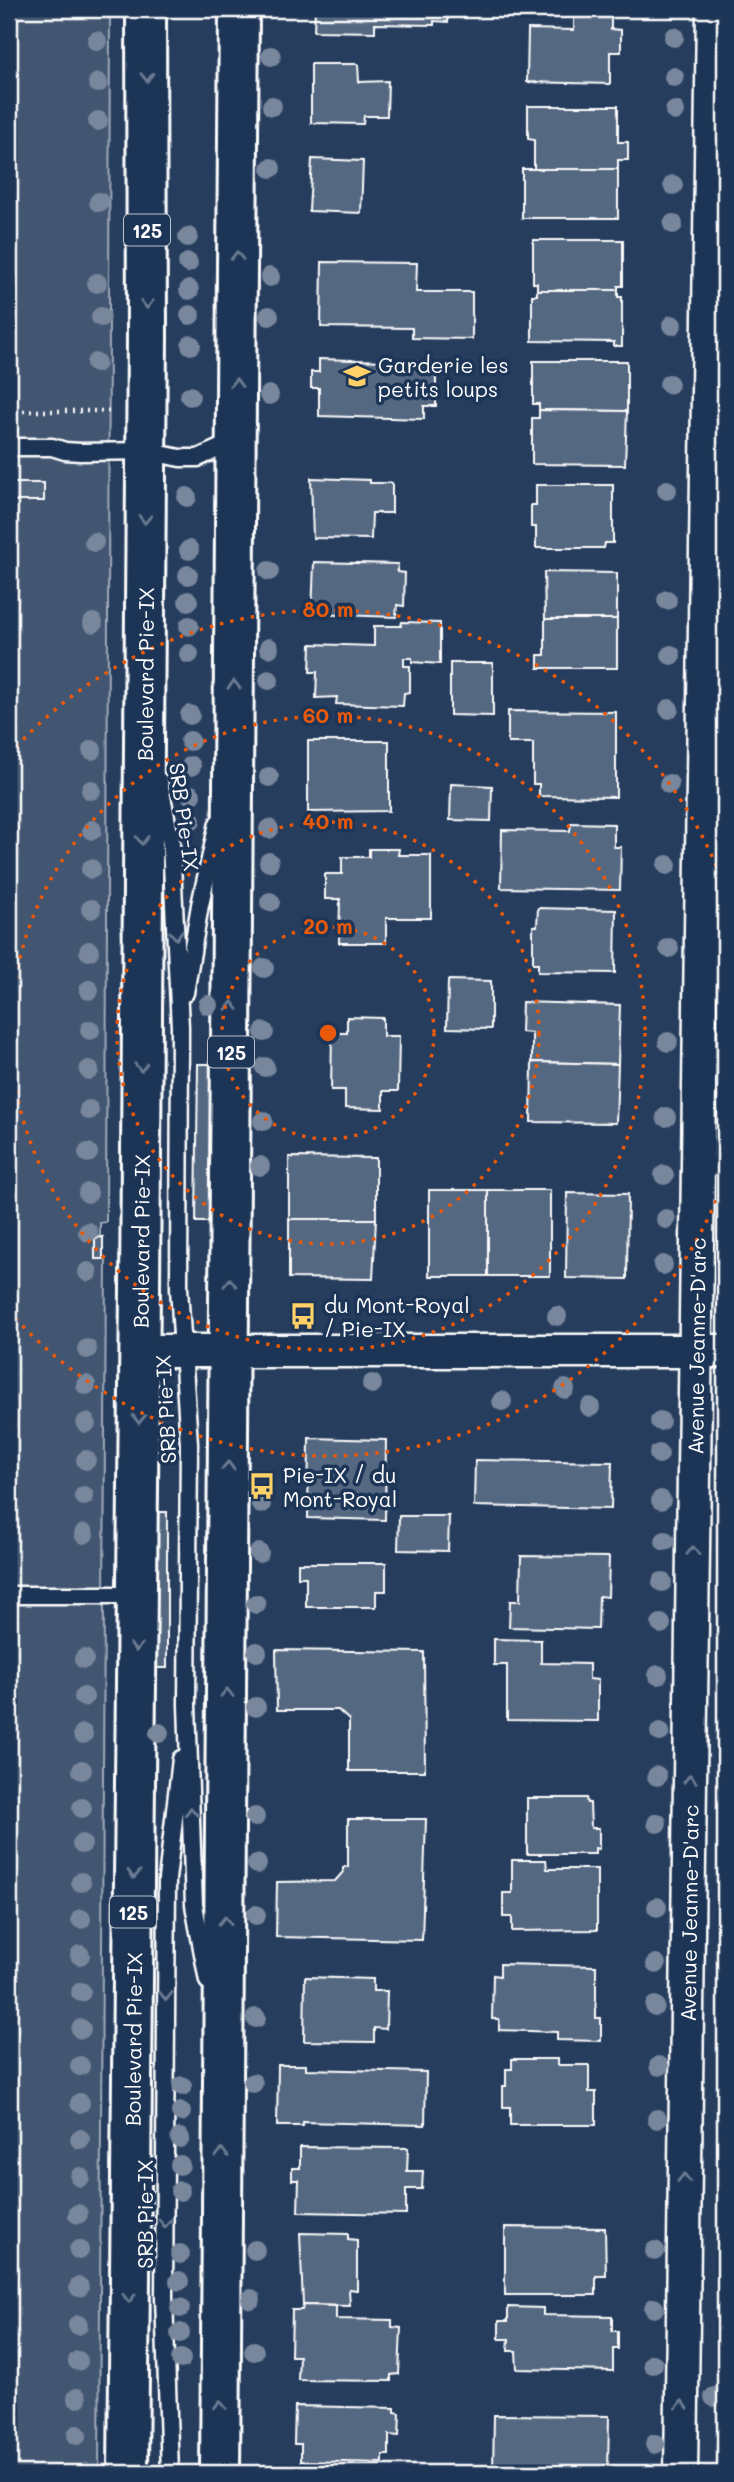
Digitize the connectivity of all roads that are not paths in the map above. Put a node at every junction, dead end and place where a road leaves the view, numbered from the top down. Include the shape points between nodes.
1 (146, 9) edge
2 (239, 9) edge
3 (713, 9) edge
4 (236, 441) junction
5 (9, 447) edge
6 (146, 451) junction
7 (143, 698) junction
8 (234, 753) junction
9 (180, 1027) junction
10 (712, 1166) edge
11 (711, 1350) edge
12 (139, 1351) junction
13 (183, 1351) junction
14 (229, 1351) junction
15 (9, 1595) edge
16 (136, 1595) junction
17 (187, 1705) junction
18 (223, 2062) junction
19 (128, 2473) edge
20 (170, 2473) edge
21 (220, 2473) edge
22 (681, 2473) edge

1 -> 6 main road, Boulevard Pie-IX / 125
4 -> 2 main road, 125
3 - 10 street, Avenue Jeanne-D'arc
4 - 6 lane via 198,457
8 -> 4 main road, 125
5 - 6 lane
6 -> 7 main road, Boulevard Pie-IX / 125
7 -> 9 lane, SRB Pie-IX via 171,843
7 -> 12 main road, Boulevard Pie-IX / 125
8 - 9 lane, SRB Pie-IX via 200,905
14 -> 8 main road, 125
9 - 13 lane, SRB Pie-IX
10 - 11 street, Avenue Jeanne-D'arc
11 - 14 street
22 -> 11 street, Avenue Jeanne-D'arc
12 - 13 street
12 -> 16 main road, Boulevard Pie-IX / 125
13 - 14 street
13 - 17 lane, SRB Pie-IX via 189,1444
18 -> 14 main road, 125
15 - 16 lane
16 -> 19 main road, Boulevard Pie-IX / 125
18 -> 17 lane, SRB Pie-IX via 194,1905
17 -> 20 lane, SRB Pie-IX via 167,1879 164,2297
21 -> 18 main road, 125

